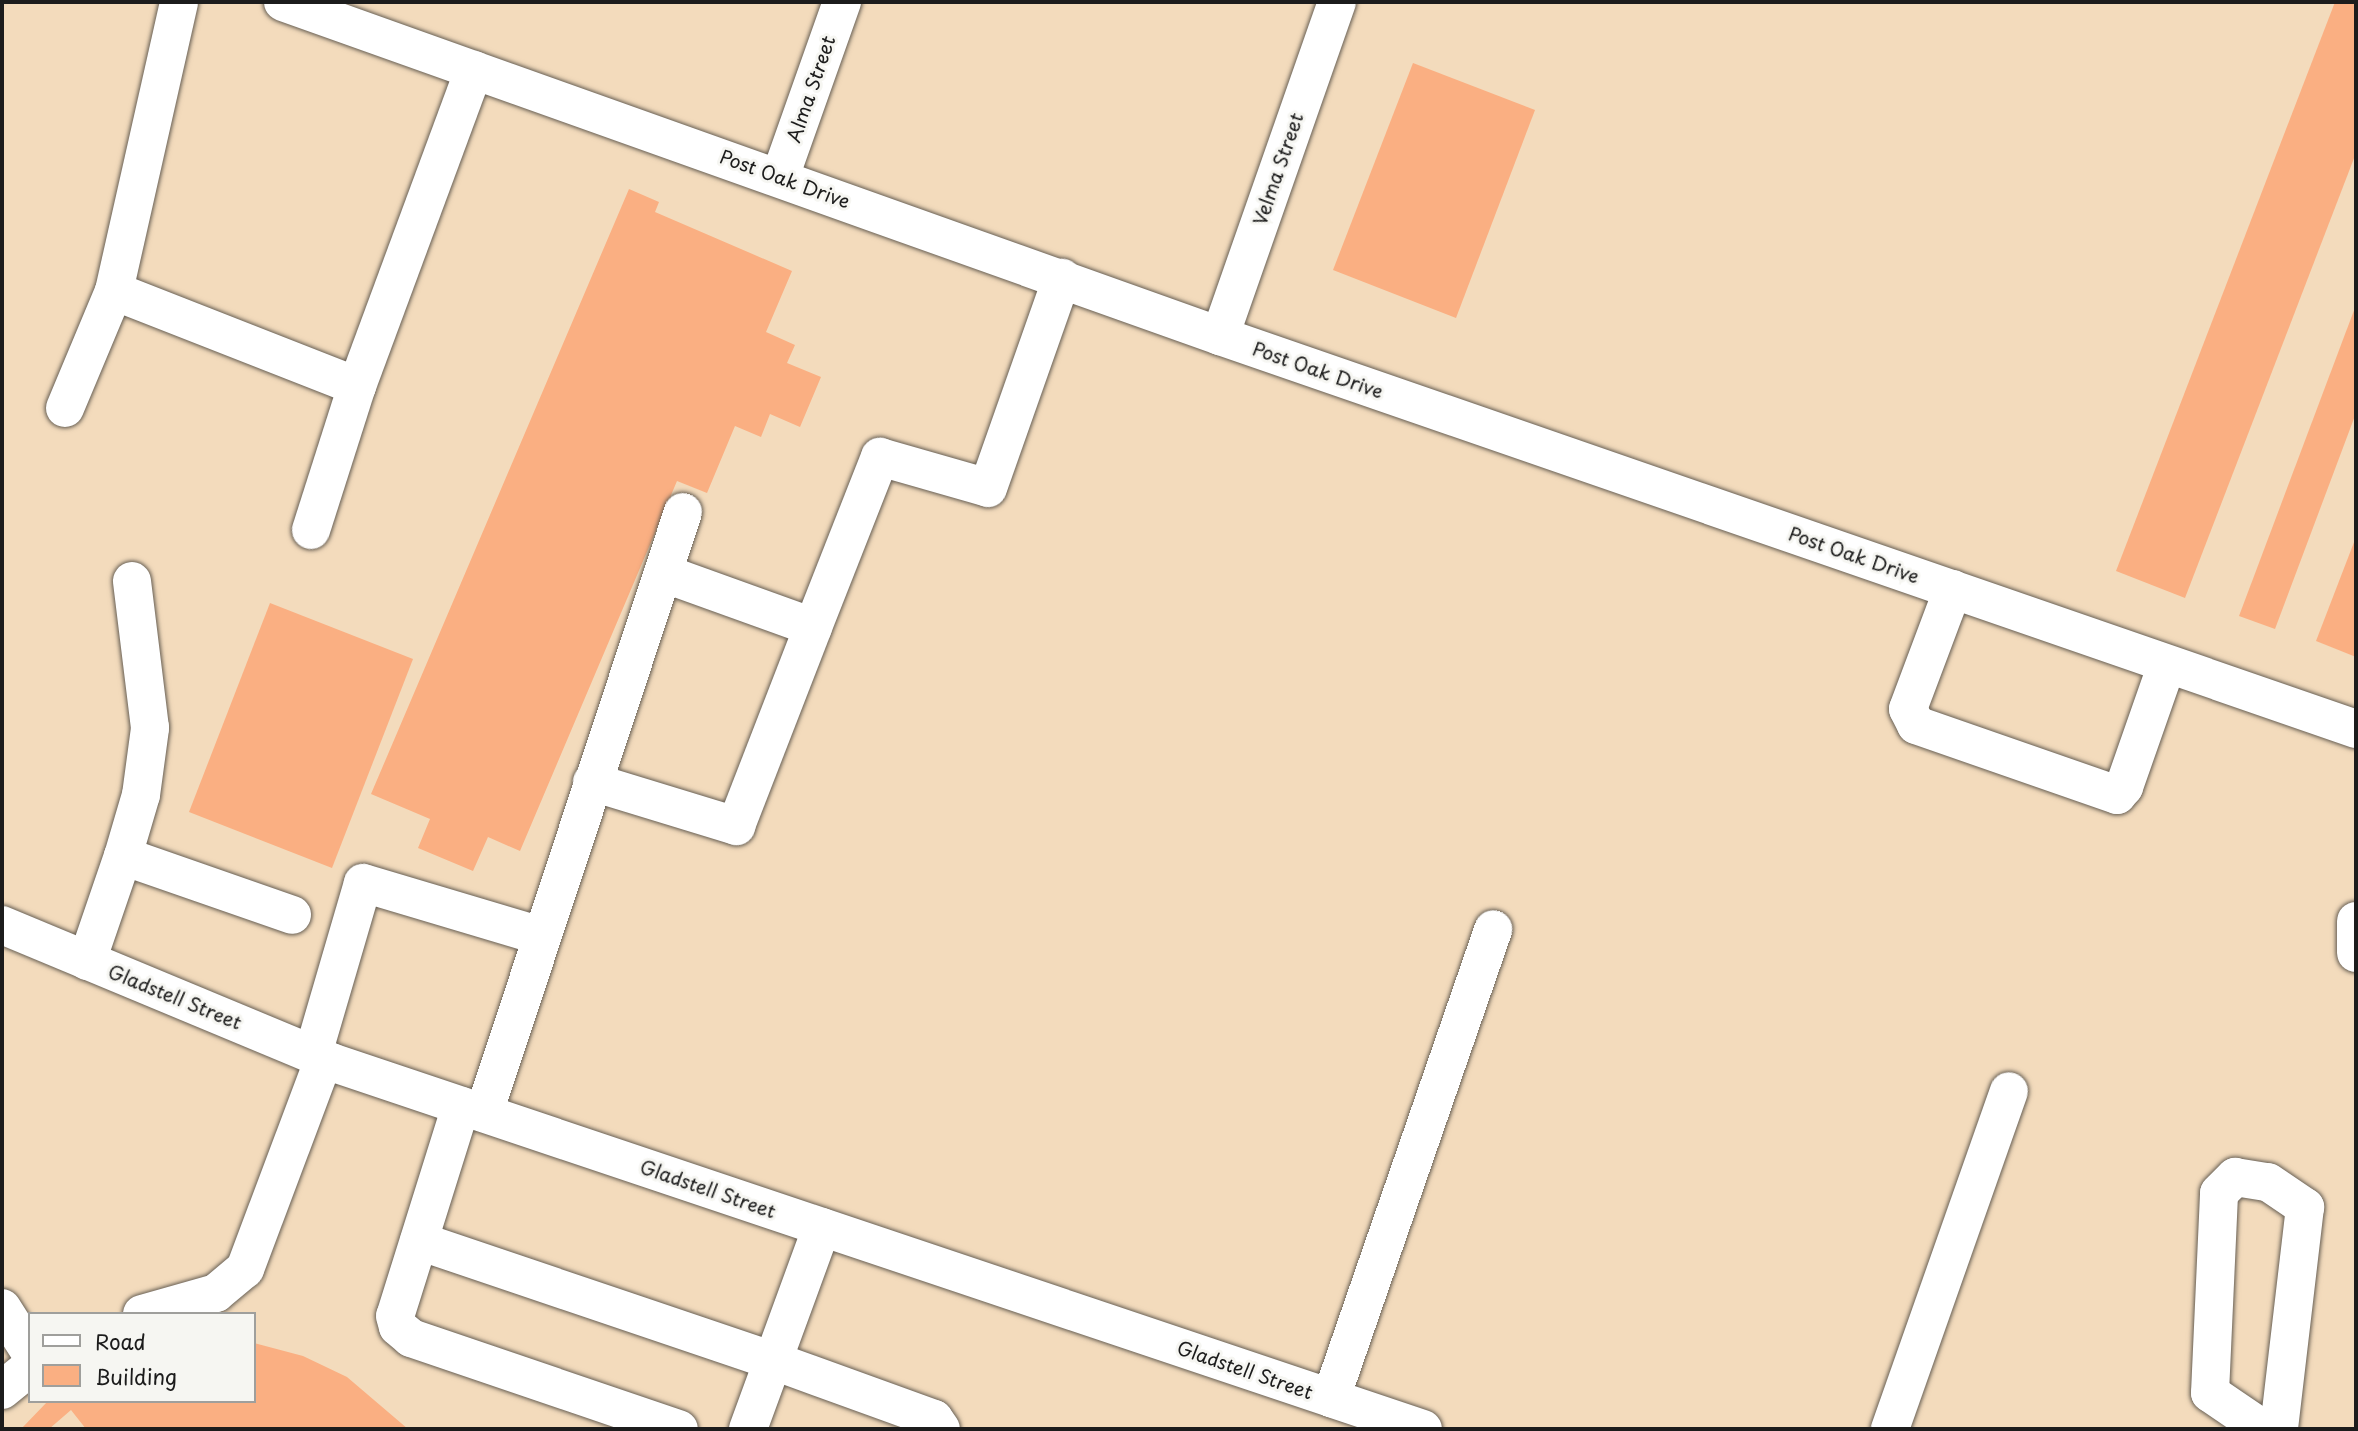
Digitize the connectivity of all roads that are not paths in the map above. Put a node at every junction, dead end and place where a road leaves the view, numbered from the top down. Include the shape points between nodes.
1 (179, 2) edge
2 (283, 2) edge
3 (842, 2) edge
4 (1337, 2) edge
5 (474, 70) junction
6 (780, 177) junction
7 (1062, 278) junction
8 (114, 290) junction
9 (1220, 336) junction
10 (357, 386) junction
11 (65, 408) dead end
12 (683, 512) dead end
13 (312, 530) dead end
14 (663, 573) junction
15 (132, 581) dead end
16 (1952, 589) junction
17 (813, 627) junction
18 (2167, 664) junction
19 (2356, 730) edge
20 (592, 782) junction
21 (123, 856) junction
22 (292, 915) dead end
23 (2356, 920) edge
24 (2, 925) edge
25 (1493, 929) dead end
26 (541, 936) junction
27 (2356, 953) edge
28 (87, 961) junction
29 (319, 1057) junction
30 (2010, 1091) dead end
31 (473, 1110) junction
32 (822, 1227) junction
33 (419, 1241) junction
34 (2, 1308) edge
35 (149, 1312) edge
36 (28, 1349) edge
37 (774, 1361) junction
38 (28, 1369) edge
39 (2, 1390) edge
40 (1331, 1398) junction
41 (679, 1429) edge
42 (748, 1429) edge
43 (942, 1429) edge
44 (1423, 1429) edge
45 (1890, 1429) edge
46 (2263, 1429) edge
47 (2278, 1429) edge

1 - 8 street
2 - 5 street, Post Oak Drive
3 - 6 street, Alma Street
4 - 9 street, Velma Street
5 - 6 street, Post Oak Drive
5 - 10 street
6 - 7 street, Post Oak Drive
7 - 9 street, Post Oak Drive
7 - 17 street via 988,488 880,457
8 - 10 street
8 - 11 street
9 - 16 street, Post Oak Drive
10 - 13 street
12 - 14 street
14 - 17 street
14 - 20 street
15 - 21 street via 150,728 141,794
16 - 18 street, Post Oak Drive
16 - 18 street via 1908,709 1916,725 2117,795 2124,788
17 - 20 street via 736,826
18 - 19 street, Post Oak Drive
20 - 26 street
21 - 22 street
21 - 28 street
23 - 27 street
24 - 28 street, Gladstell Street
25 - 40 street
26 - 29 street via 363,883
26 - 31 street
28 - 29 street, Gladstell Street
29 - 31 street, Gladstell Street
29 - 35 street via 246,1269 216,1293
30 - 45 street
31 - 32 street, Gladstell Street
31 - 33 street
32 - 37 street
32 - 40 street, Gladstell Street
33 - 37 street
33 - 41 street via 395,1316 404,1333
34 - 36 street
37 - 42 street
37 - 43 street via 934,1419
38 - 39 street
40 - 44 street, Gladstell Street
46 - 47 street via 2210,1392 2219,1193 2235,1177 2268,1182 2305,1207

